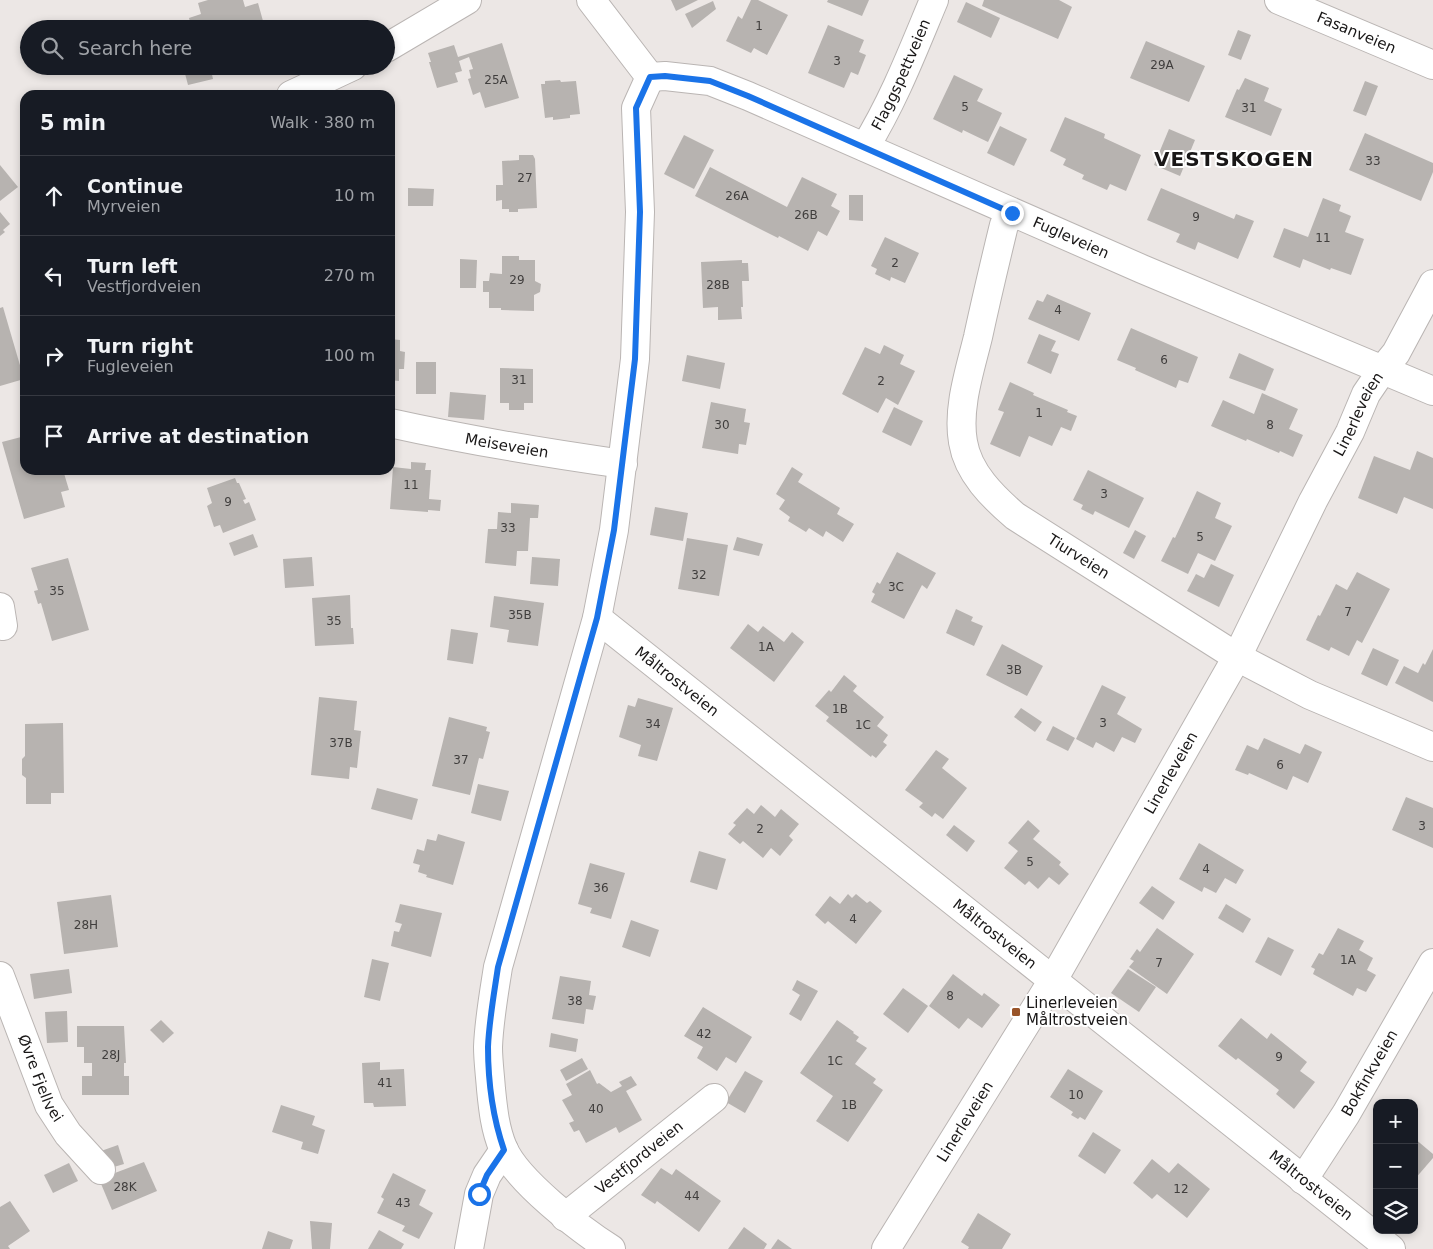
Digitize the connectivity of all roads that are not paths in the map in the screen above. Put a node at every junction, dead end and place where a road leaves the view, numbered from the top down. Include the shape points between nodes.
1 (467, 0) edge
2 (591, 0) edge
3 (934, 0) edge
4 (1279, 0) edge
5 (395, 43) edge
6 (1433, 65) edge
7 (334, 75) edge
8 (650, 77) junction
9 (302, 90) edge
10 (865, 147) junction
11 (1012, 213) junction
12 (1433, 284) edge
13 (1383, 369) junction
14 (1433, 391) edge
15 (395, 424) edge
16 (624, 464) junction
17 (597, 618) junction
18 (1237, 657) junction
19 (1433, 747) edge
20 (1433, 963) edge
21 (0, 976) edge
22 (1053, 980) junction
23 (714, 1098) dead end
24 (504, 1150) junction
25 (101, 1170) dead end
26 (1303, 1180) junction
27 (565, 1217) junction
28 (469, 1249) edge
29 (611, 1249) edge
30 (886, 1249) edge
31 (1391, 1249) edge

1 - 5 street
2 - 8 street
3 - 10 street, Flaggspettveien via 897,88
4 - 6 street, Fasanveien
7 - 9 street
8 - 10 street, Fugleveien via 710,81
8 - 16 street via 636,108 640,212 635,359
10 - 11 street, Fugleveien
11 - 13 street, Fugleveien
11 - 18 street, Tiurveien via 1004,225 963,409 963,443 973,470 992,496 1015,516
12 - 13 street, Linerleveien via 1396,353
13 - 14 street, Fugleveien
13 - 18 street, Linerleveien via 1366,394
15 - 16 street, Meiseveien via 540,453
16 - 17 street
17 - 22 street, Måltrostveien
17 - 24 street via 498,967 488,1049 493,1109
18 - 19 street, Tiurveien via 1310,695
18 - 22 street, Linerleveien
20 - 26 street, Bokfinkveien via 1346,1114
21 - 25 street, Øvre Fjellvei via 49,1106 68,1134
22 - 26 street, Måltrostveien
22 - 30 street, Linerleveien
23 - 27 street, Vestfjordveien
24 - 27 street via 517,1168
24 - 28 street via 479,1194
26 - 31 street, Måltrostveien
27 - 29 street

